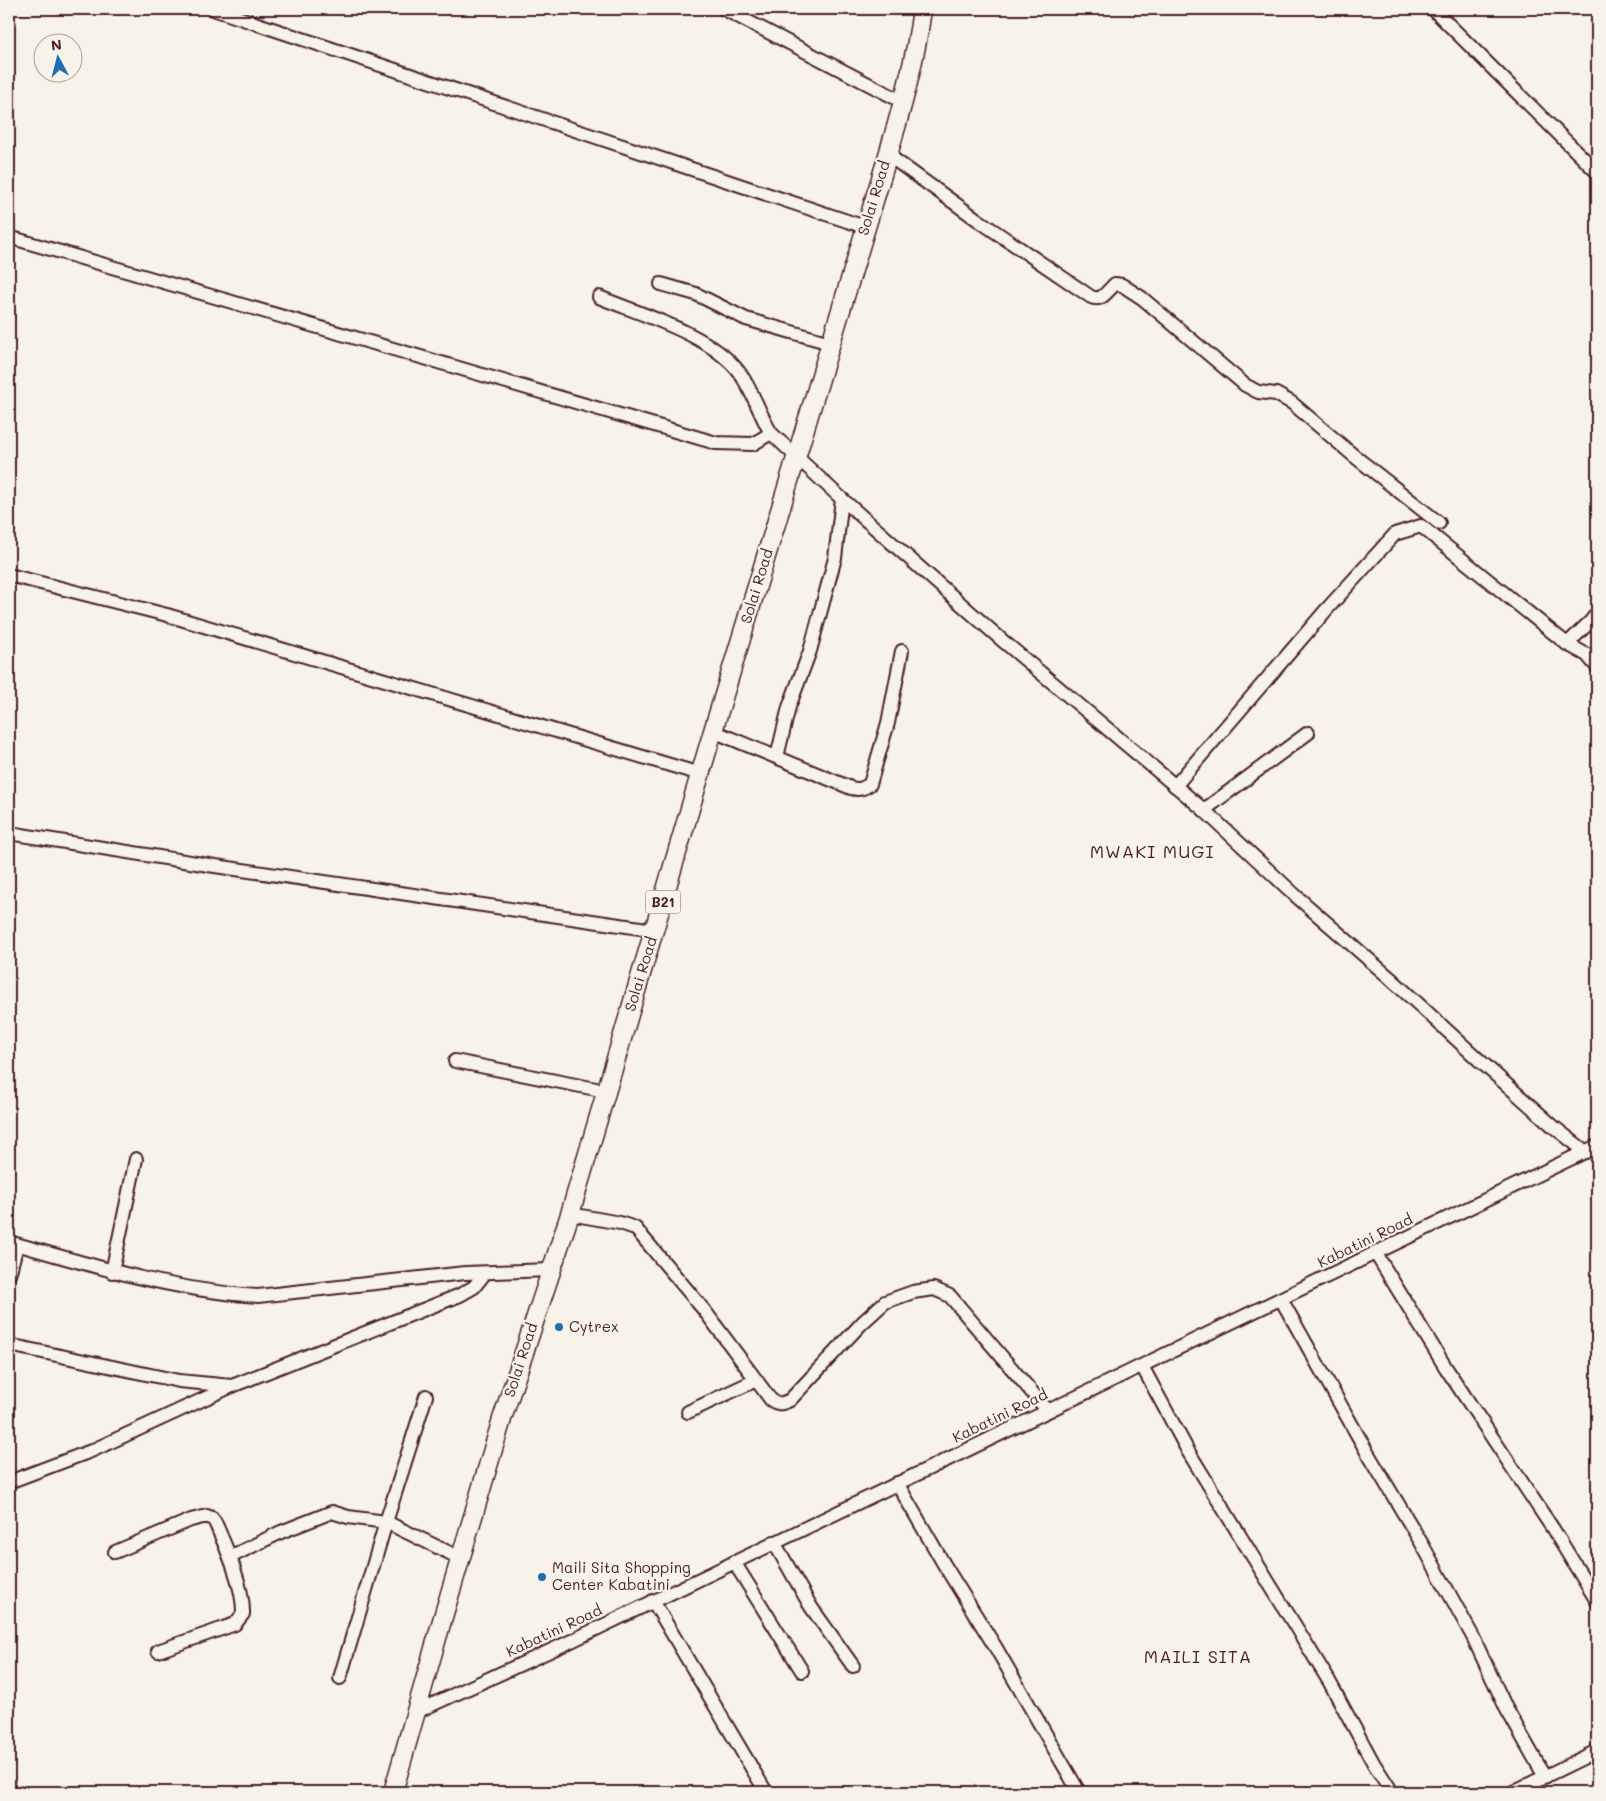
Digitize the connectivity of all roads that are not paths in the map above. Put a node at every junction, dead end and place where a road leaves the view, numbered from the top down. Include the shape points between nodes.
1 (213, 9) edge
2 (724, 9) edge
3 (922, 9) edge
4 (1433, 9) edge
5 (903, 102) junction
6 (888, 155) junction
7 (1597, 172) edge
8 (865, 227) junction
9 (9, 238) edge
10 (662, 284) dead end
11 (599, 297) dead end
12 (830, 343) junction
13 (771, 433) junction
14 (796, 456) junction
15 (842, 499) junction
16 (1438, 523) dead end
17 (9, 575) edge
18 (1597, 613) edge
19 (1567, 644) junction
20 (902, 651) dead end
21 (1597, 666) edge
22 (713, 731) junction
23 (1308, 734) dead end
24 (777, 757) junction
25 (700, 774) junction
26 (1175, 786) junction
27 (1204, 810) junction
28 (9, 833) edge
29 (654, 930) junction
30 (455, 1061) dead end
31 (606, 1091) junction
32 (1591, 1149) edge
33 (136, 1159) dead end
34 (570, 1214) junction
35 (13, 1243) edge
36 (1376, 1254) junction
37 (550, 1270) junction
38 (112, 1272) junction
39 (486, 1273) junction
40 (9, 1275) edge
41 (1281, 1299) junction
42 (9, 1345) edge
43 (1142, 1366) junction
44 (756, 1380) junction
45 (232, 1386) junction
46 (426, 1396) dead end
47 (1048, 1411) junction
48 (688, 1412) dead end
49 (9, 1482) edge
50 (897, 1483) junction
51 (386, 1522) junction
52 (774, 1542) junction
53 (115, 1552) dead end
54 (230, 1557) junction
55 (460, 1558) junction
56 (734, 1562) junction
57 (654, 1601) junction
58 (1597, 1601) edge
59 (158, 1650) dead end
60 (854, 1666) dead end
61 (802, 1671) dead end
62 (340, 1678) dead end
63 (416, 1712) junction
64 (1597, 1751) edge
65 (1545, 1777) junction
66 (393, 1792) edge
67 (766, 1792) edge
68 (1079, 1792) edge
69 (1392, 1792) edge
70 (1513, 1792) edge

1 - 8 street
2 - 5 street
3 - 5 highway, Solai Road / B21
4 - 7 street
5 - 6 highway, Solai Road / B21
6 - 8 highway, Solai Road / B21
6 - 16 street via 1091,297 1101,298 1115,284 1129,289 1245,385 1258,392 1276,394 1292,403
8 - 12 highway, Solai Road / B21
9 - 13 street via 716,443 753,444
10 - 12 street via 696,294 746,319
11 - 13 street via 682,331 718,351 738,372
12 - 14 highway, Solai Road / B21
13 - 14 street
14 - 15 street
14 - 22 highway, Solai Road / B21
15 - 24 street via 835,558
15 - 26 street
17 - 25 street via 167,616
18 - 19 street
19 - 21 street via 1587,655
19 - 26 street via 1421,526 1395,534
20 - 24 street via 888,723 870,784 858,790 850,788
22 - 24 street
22 - 25 highway, Solai Road / B21
23 - 27 street
25 - 29 highway, Solai Road / B21
26 - 27 street
27 - 32 street via 1540,1115
28 - 29 street
29 - 31 highway, Solai Road / B21
30 - 31 street
31 - 34 highway, Solai Road / B21
32 - 36 street, Kabatini Road
33 - 38 street
34 - 37 highway, Solai Road / B21
34 - 44 street via 635,1228 704,1310
35 - 38 street
35 - 40 street
36 - 41 street, Kabatini Road
36 - 58 street
37 - 39 street
37 - 55 highway, Solai Road / B21
38 - 39 street via 258,1296 379,1281
39 - 45 street via 474,1287 460,1295
41 - 43 street, Kabatini Road
41 - 65 street via 1473,1637 1506,1708
42 - 45 street via 179,1381
43 - 47 street, Kabatini Road
43 - 69 street via 1188,1451 1329,1680
44 - 47 street via 771,1400 783,1404 885,1302 934,1289 950,1296
44 - 48 street
45 - 49 street via 91,1451
46 - 51 street
47 - 50 street, Kabatini Road
50 - 52 street, Kabatini Road
50 - 68 street
51 - 54 street via 332,1512
51 - 55 street
51 - 62 street
52 - 56 street, Kabatini Road
52 - 60 street via 811,1607
53 - 54 street via 207,1516 215,1522
54 - 59 street via 243,1614 235,1624
55 - 63 highway, Solai Road / B21
56 - 57 street, Kabatini Road
56 - 61 street
57 - 63 street, Kabatini Road
57 - 67 street
63 - 66 highway, Solai Road / B21
64 - 65 street
65 - 70 street

